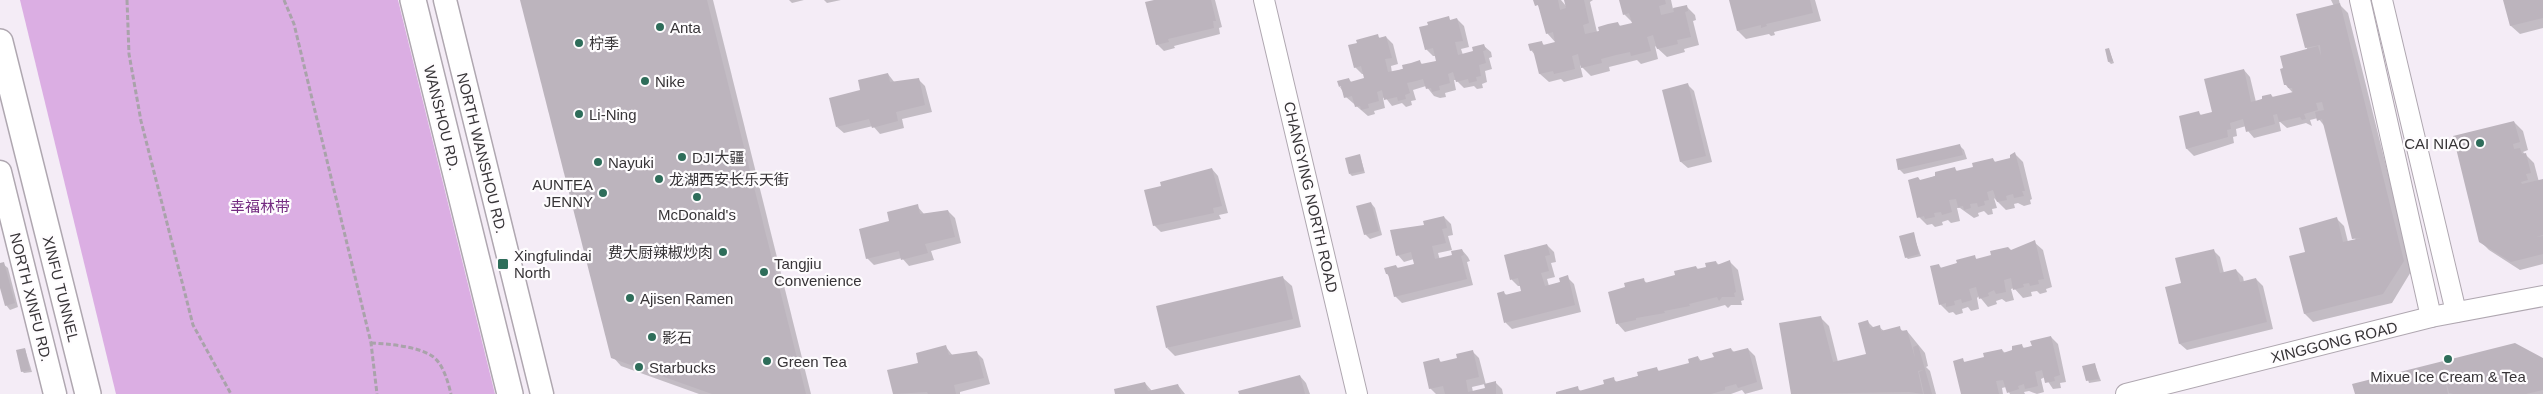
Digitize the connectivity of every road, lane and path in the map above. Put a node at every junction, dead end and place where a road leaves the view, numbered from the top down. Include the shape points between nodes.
1 (127, 0) edge
2 (284, 0) edge
3 (414, 0) edge
4 (445, 0) edge
5 (1264, 0) edge
6 (2360, 0) edge
7 (2382, 0) edge
8 (0, 42) edge
9 (0, 172) edge
10 (2543, 296) edge
11 (2456, 312) junction
12 (2431, 317) junction
13 (371, 343) junction
14 (55, 394) edge
15 (88, 394) edge
16 (231, 394) edge
17 (378, 394) edge
18 (450, 394) edge
19 (510, 394) edge
20 (542, 394) edge
21 (1357, 394) edge
22 (2126, 394) edge

1 - 16 path via 129,54 141,120 193,324
2 - 13 path via 294,24
3 - 19 main road, WANSHOU RD.
4 - 20 main road, NORTH WANSHOU RD.
5 - 21 street, CHANGYING NORTH ROAD
6 - 12 street
7 - 11 street
8 - 15 main road, XINFU TUNNEL
9 - 14 main road, NORTH XINFU RD.
10 - 11 street, XINGGONG ROAD
11 - 12 street, XINGGONG ROAD
12 - 22 street, XINGGONG ROAD
13 - 17 path
13 - 18 path via 397,345 433,356 446,377

